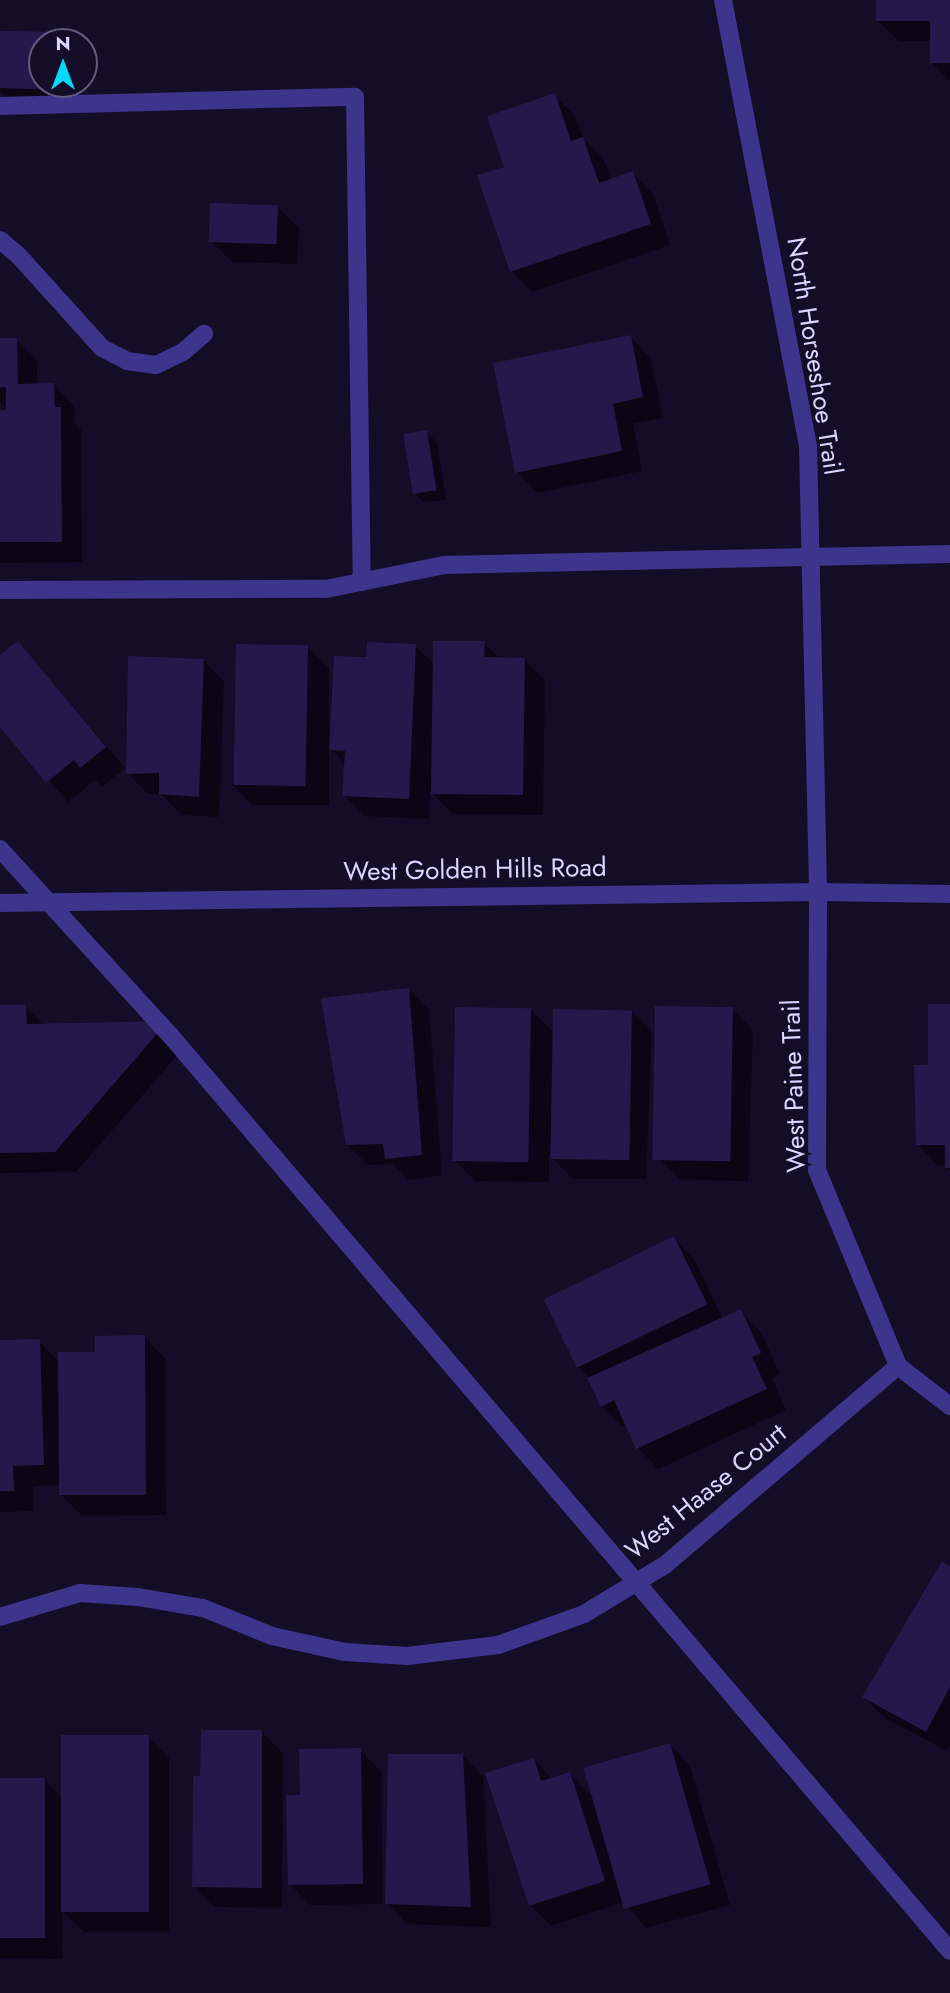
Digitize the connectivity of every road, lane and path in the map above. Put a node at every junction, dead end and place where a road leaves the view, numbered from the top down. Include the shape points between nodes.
1 (723, 0) edge
2 (0, 106) edge
3 (0, 240) edge
4 (204, 334) dead end
5 (950, 554) edge
6 (813, 556) junction
7 (362, 582) junction
8 (0, 590) edge
9 (0, 849) edge
10 (818, 892) junction
11 (950, 894) edge
12 (48, 902) junction
13 (0, 903) edge
14 (898, 1366) junction
15 (950, 1406) edge
16 (636, 1583) junction
17 (0, 1617) edge
18 (950, 1951) edge

1 - 6 street, North Horseshoe Trail via 808,446
2 - 7 street via 355,97
3 - 4 street via 102,348 127,361 156,365 183,352
5 - 6 street
6 - 7 street via 444,565
6 - 10 street, North Horseshoe Trail
7 - 8 street via 326,589
9 - 12 street
10 - 11 street, West Golden Hills Road
10 - 12 street, West Golden Hills Road
10 - 14 street, West Paine Trail via 817,1170
12 - 13 street, West Golden Hills Road
12 - 16 street via 170,1035
14 - 15 street, West Paine Trail
14 - 16 street, West Haase Court via 665,1564
16 - 17 street, West Haase Court via 584,1614 498,1645 407,1656 345,1652 272,1636 203,1608 138,1598 80,1593
16 - 18 street

